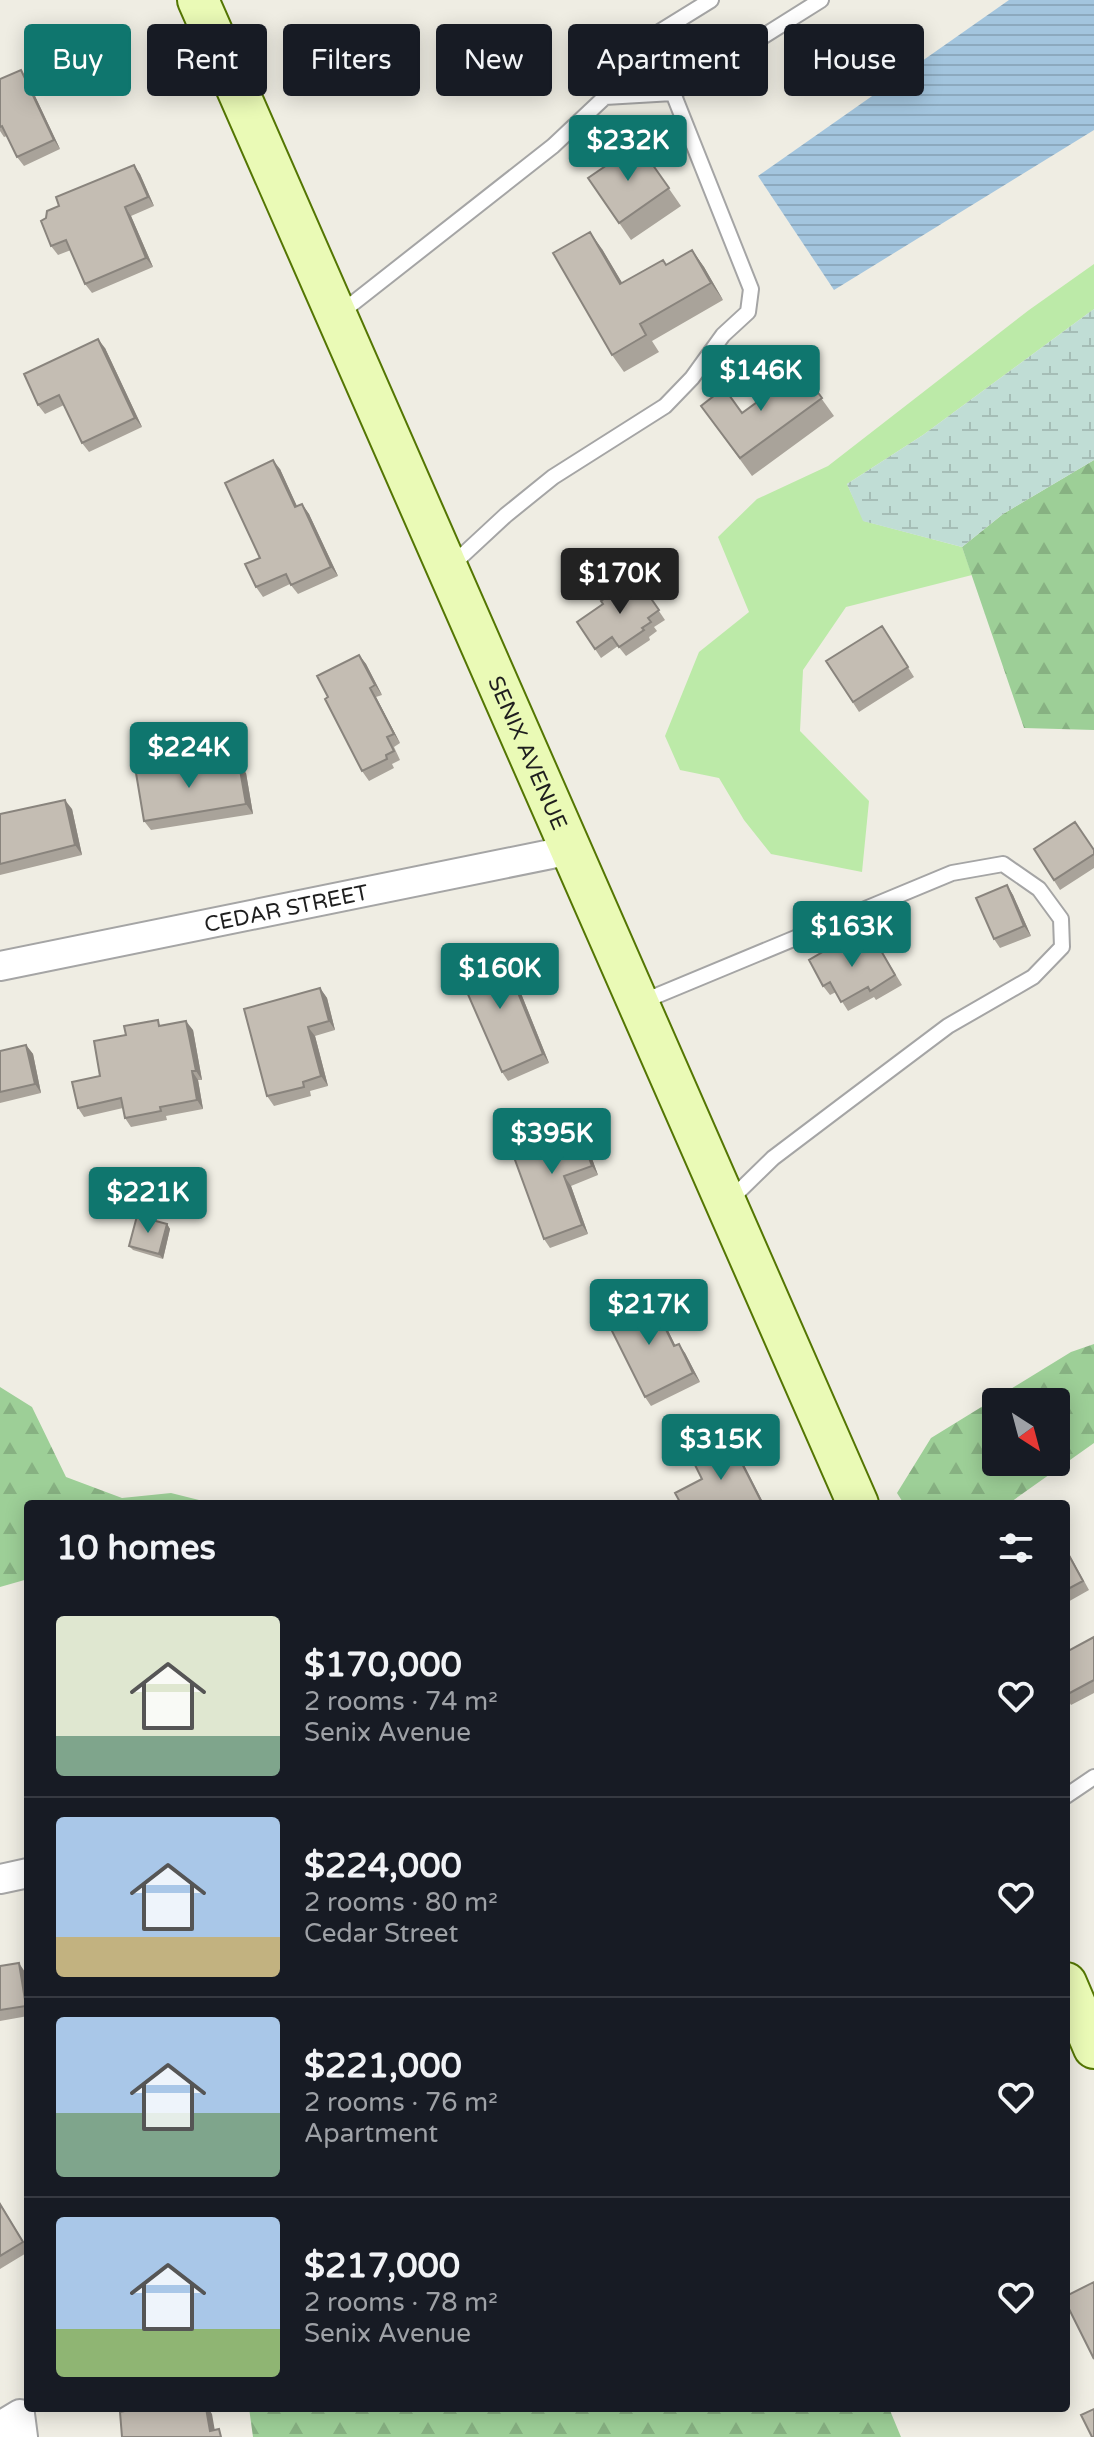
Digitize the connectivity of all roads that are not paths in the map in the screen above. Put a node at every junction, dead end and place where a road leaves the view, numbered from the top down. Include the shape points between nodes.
1 (198, 0) edge
2 (711, 0) edge
3 (821, 0) edge
4 (768, 33) edge
5 (622, 96) edge
6 (674, 96) edge
7 (605, 97) junction
8 (337, 315) junction
9 (448, 569) junction
10 (571, 850) junction
11 (0, 966) edge
12 (639, 1003) junction
13 (726, 1203) junction
14 (856, 1500) edge
15 (1094, 1777) edge
16 (1070, 1793) edge
17 (24, 1874) edge
18 (0, 1879) edge
19 (1070, 1992) edge
20 (1094, 2048) edge

1 - 8 street, SENIX AVENUE
2 - 7 lane via 640,44
3 - 4 lane
5 - 7 lane
6 - 9 lane via 751,289 748,312 665,406 553,477
7 - 8 lane via 553,146
8 - 9 street, SENIX AVENUE
9 - 10 street, SENIX AVENUE
10 - 11 street, CEDAR STREET
10 - 12 street, SENIX AVENUE
12 - 13 street, SENIX AVENUE
12 - 13 lane via 952,873 1003,864 1039,889 1061,919 1062,947 1033,977 948,1026 773,1158
13 - 14 street, SENIX AVENUE
15 - 16 lane
17 - 18 street
19 - 20 street

